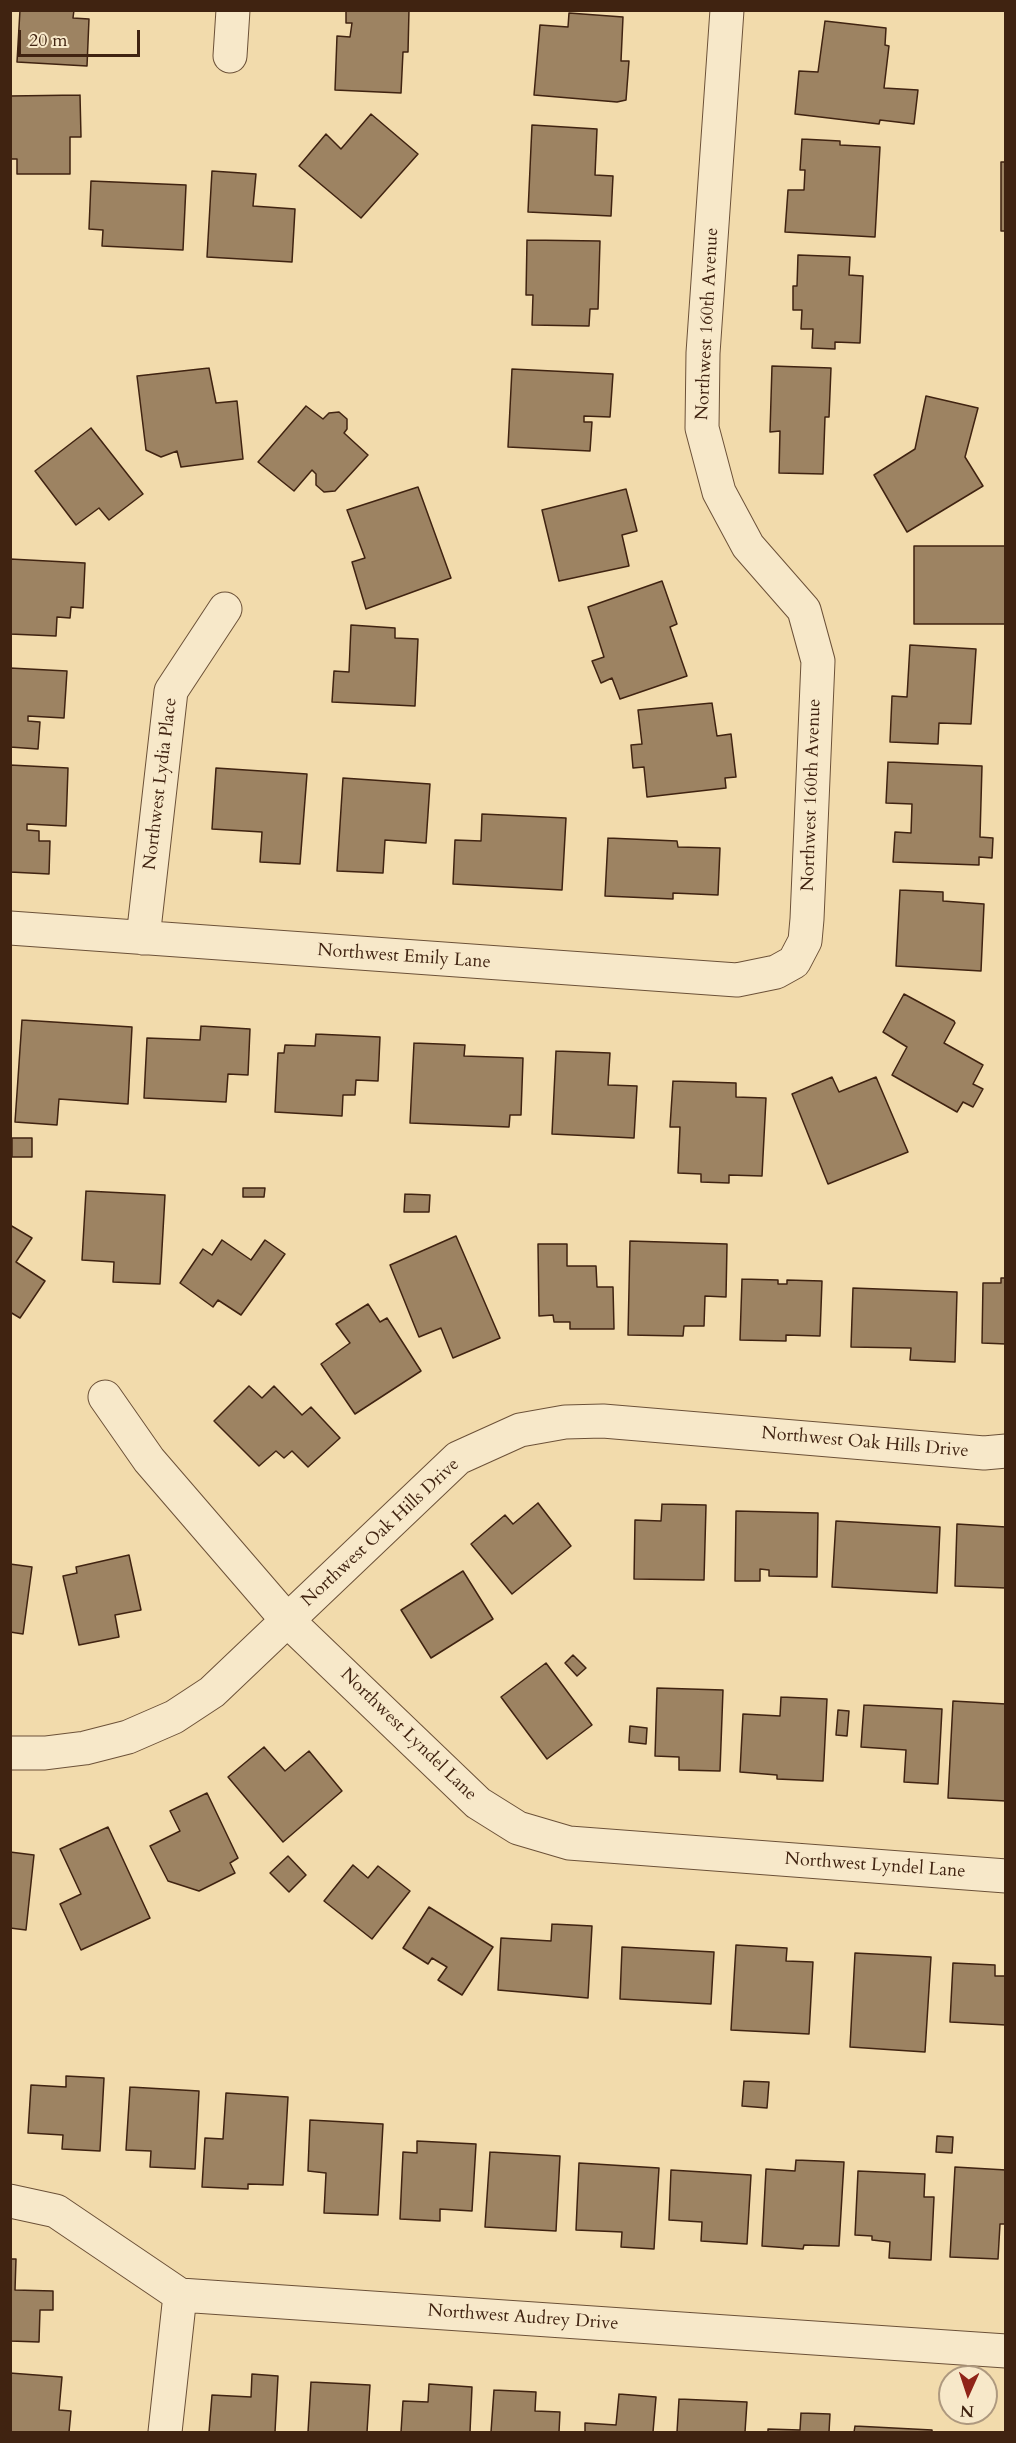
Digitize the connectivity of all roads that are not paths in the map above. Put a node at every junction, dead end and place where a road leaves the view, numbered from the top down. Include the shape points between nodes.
1 (233, 10) edge
2 (727, 10) edge
3 (230, 56) dead end
4 (225, 609) dead end
5 (10, 928) edge
6 (143, 938) junction
7 (794, 962) joint
8 (105, 1397) dead end
9 (1005, 1451) edge
10 (287, 1620) junction
11 (10, 1753) edge
12 (1005, 1876) edge
13 (10, 2201) edge
14 (180, 2295) junction
15 (1005, 2351) edge
16 (165, 2433) edge

1 - 3 street
2 - 7 street, Northwest 160th Avenue via 703,353 702,428 719,492 748,546 804,610 818,662 807,919 805,941
4 - 6 street, Northwest Lydia Place via 171,691
5 - 6 street, Northwest Emily Lane
6 - 7 street, Northwest Emily Lane via 737,980 776,972
8 - 10 street, Northwest Lyndel Lane via 149,1460
9 - 10 street, Northwest Oak Hills Drive via 984,1453 603,1421 520,1430 458,1458
10 - 11 street, Northwest Oak Hills Drive via 212,1692 174,1717 128,1737 85,1748 45,1754
10 - 12 street, Northwest Lyndel Lane via 478,1803 518,1828 569,1843
13 - 14 street via 56,2211
14 - 15 street, Northwest Audrey Drive
14 - 16 street

